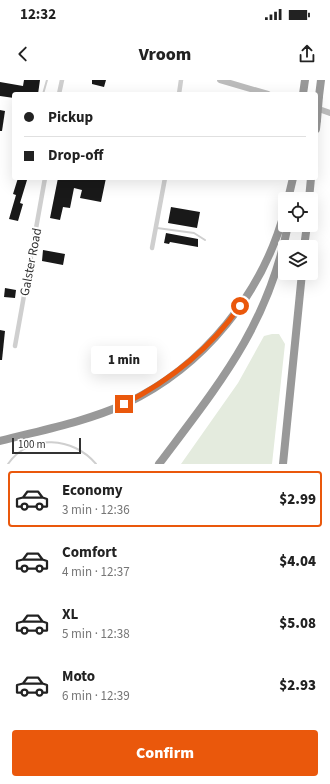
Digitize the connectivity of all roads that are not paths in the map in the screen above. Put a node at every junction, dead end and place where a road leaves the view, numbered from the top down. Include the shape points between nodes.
1 (47, 80) edge
2 (62, 80) edge
3 (181, 80) edge
4 (220, 80) edge
5 (305, 80) edge
6 (320, 80) edge
7 (236, 82) edge
8 (44, 92) edge
9 (59, 92) edge
10 (179, 92) edge
11 (263, 92) edge
12 (303, 92) edge
13 (318, 106) edge
14 (318, 109) edge
15 (330, 112) edge
16 (45, 180) edge
17 (165, 180) edge
18 (293, 180) edge
19 (294, 180) edge
20 (311, 180) edge
21 (290, 192) edge
22 (293, 192) edge
23 (310, 192) edge
24 (156, 228) junction
25 (278, 232) edge
26 (286, 232) edge
27 (205, 240) dead end
28 (152, 248) dead end
29 (301, 280) edge
30 (15, 346) dead end
31 (0, 441) edge
32 (283, 462) edge
33 (8, 464) edge
34 (96, 464) edge
35 (159, 464) edge

1 - 8 lane
2 - 9 street
3 - 10 street
4 - 7 main road
5 - 12 highway
6 - 13 highway, bridge
7 - 11 main road
14 - 15 main road
16 - 30 street, Galster Road
17 - 24 street
18 - 21 highway
19 - 22 highway
20 - 23 highway
24 - 27 lane via 194,233
24 - 28 street
25 - 31 highway via 260,276 248,294 217,336 184,366 151,390 124,404 80,420
26 - 35 highway via 278,268 253,328 229,371
29 - 32 highway
33 - 34 lane via 25,449 37,444 56,442 79,449

